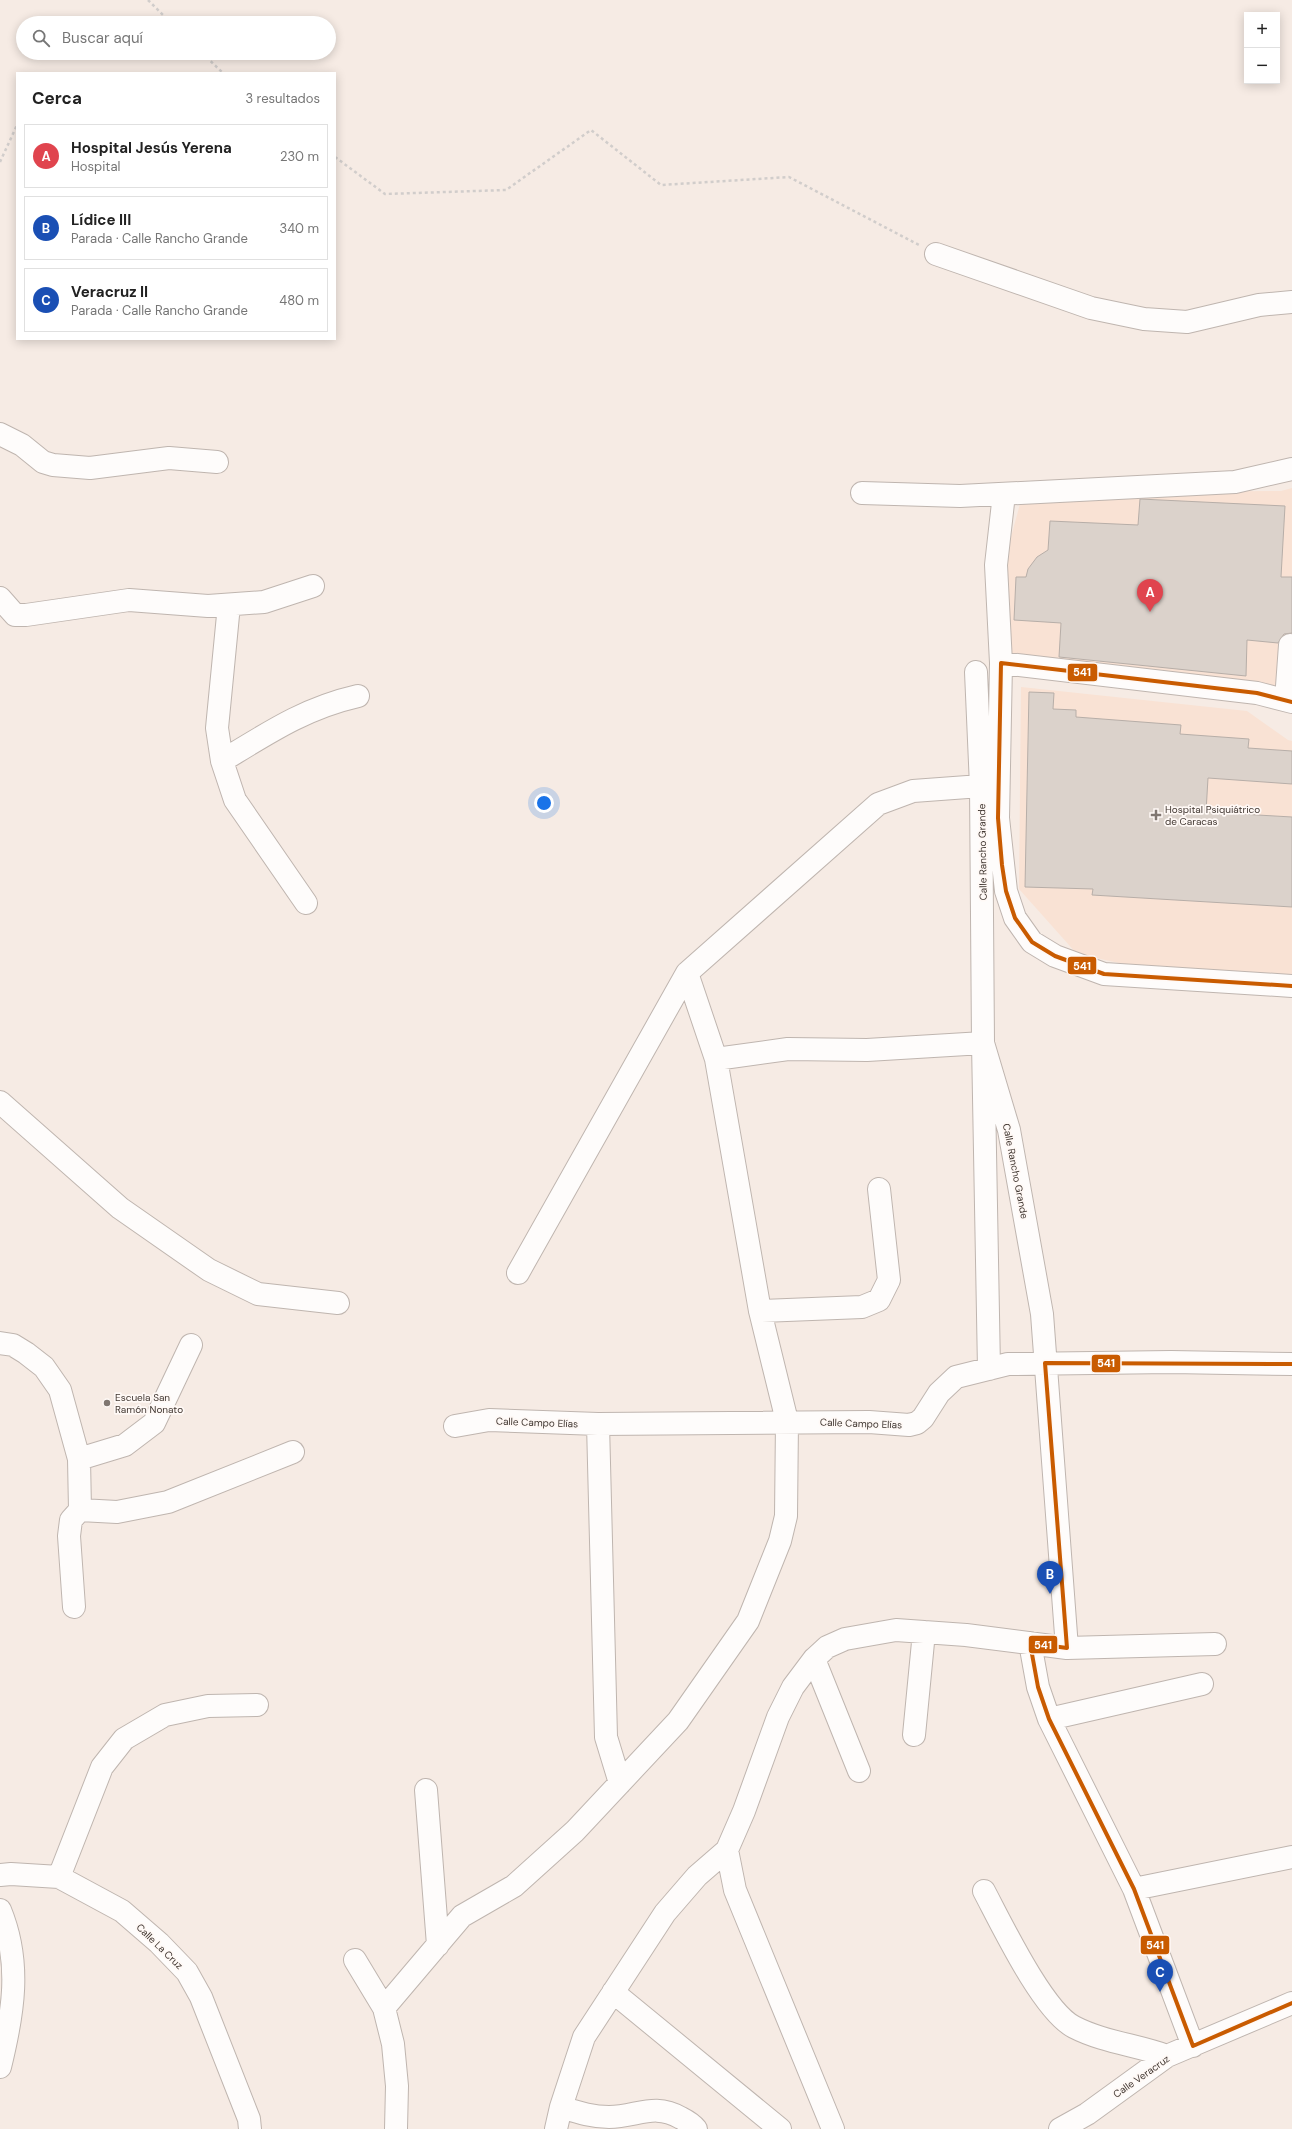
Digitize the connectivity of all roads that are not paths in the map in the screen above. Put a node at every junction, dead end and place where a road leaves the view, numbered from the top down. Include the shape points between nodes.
1 (936, 254) road end
2 (1292, 302) edge
3 (0, 434) edge
4 (217, 462) dead end
5 (1292, 469) edge
6 (862, 493) dead end
7 (1004, 494) junction
8 (314, 586) dead end
9 (0, 598) edge
10 (229, 606) junction
11 (1290, 645) dead end
12 (1001, 664) junction
13 (976, 672) dead end
14 (358, 696) dead end
15 (1289, 701) edge
16 (222, 761) junction
17 (981, 786) junction
18 (306, 903) dead end
19 (687, 973) junction
20 (1292, 986) edge
21 (983, 1043) junction
22 (716, 1059) junction
23 (0, 1102) edge
24 (879, 1189) dead end
25 (518, 1273) dead end
26 (338, 1303) dead end
27 (760, 1311) junction
28 (0, 1343) edge
29 (192, 1345) dead end
30 (1045, 1363) junction
31 (1292, 1364) edge
32 (988, 1369) junction
33 (787, 1421) junction
34 (598, 1424) junction
35 (455, 1426) dead end
36 (293, 1452) dead end
37 (79, 1459) junction
38 (80, 1510) junction
39 (74, 1607) dead end
40 (924, 1632) junction
41 (1030, 1643) junction
42 (1215, 1644) dead end
43 (1067, 1648) junction
44 (814, 1659) junction
45 (1202, 1684) dead end
46 (257, 1705) dead end
47 (1049, 1719) junction
48 (914, 1735) dead end
49 (859, 1771) dead end
50 (620, 1783) junction
51 (426, 1790) dead end
52 (727, 1850) junction
53 (1290, 1863) edge
54 (0, 1875) edge
55 (59, 1877) junction
56 (1134, 1890) junction
57 (984, 1892) dead end
58 (0, 1910) edge
59 (438, 1944) junction
60 (355, 1960) dead end
61 (613, 1992) junction
62 (1292, 2003) edge
63 (384, 2008) junction
64 (1194, 2046) junction
65 (1167, 2056) junction
66 (0, 2067) edge
67 (561, 2107) junction
68 (1089, 2121) edge
69 (250, 2129) edge
70 (396, 2129) edge
71 (556, 2129) edge
72 (696, 2129) edge
73 (780, 2129) edge
74 (833, 2129) edge
75 (1060, 2129) edge

1 - 2 street via 1091,308 1144,319 1187,322 1259,305
3 - 4 street via 22,445 43,462 53,465 90,468 169,458
5 - 7 street via 1236,482
6 - 7 street via 960,496
7 - 12 street via 996,565
8 - 10 street via 264,602
9 - 10 street via 15,615 129,600
10 - 16 street via 217,728
11 - 15 street
12 - 15 street via 1257,693
12 - 20 street via 998,818 1002,864 1006,891 1015,918 1032,942 1055,956 1104,974
13 - 17 street, Calle Rancho Grande
14 - 16 street via 331,702 289,720
16 - 18 street via 235,800
17 - 19 street via 913,791 878,804
17 - 21 street, Calle Rancho Grande
19 - 22 street
19 - 25 street
21 - 22 street via 867,1050 788,1049
21 - 30 street, Calle Rancho Grande via 1009,1130 1042,1314
21 - 32 street
22 - 27 street
23 - 26 street via 120,1208 209,1270 258,1294
24 - 27 street via 890,1280 879,1300 862,1307
27 - 33 street
28 - 37 street via 12,1345 26,1353 44,1368 60,1390
29 - 37 street via 154,1423 125,1445
30 - 31 street, Calle Campo Elías
30 - 32 street, Calle Campo Elías via 1008,1364
30 - 43 street, Calle Rancho Grande
32 - 33 street, Calle Campo Elías via 956,1377 939,1393 917,1423 909,1425
33 - 34 street, Calle Campo Elías
33 - 50 street via 786,1516 780,1541 748,1621 678,1721
34 - 35 street, Calle Campo Elías via 490,1420
34 - 50 street via 606,1737
36 - 38 street via 168,1502 117,1512
37 - 38 street
38 - 39 street via 71,1520 68,1536
40 - 41 street
40 - 44 street via 896,1630 844,1640 827,1647
40 - 48 street
41 - 43 street
41 - 47 street via 1038,1687
42 - 43 street
44 - 49 street
44 - 52 street via 793,1688 778,1717
45 - 47 street
46 - 55 street via 208,1706 165,1716 124,1739 102,1767
47 - 56 street
50 - 59 street via 575,1831 514,1886 462,1916
51 - 59 street
52 - 61 street via 697,1876 665,1913
52 - 74 street via 735,1890
53 - 56 street
54 - 55 street, Calle La Cruz
55 - 69 street, Calle La Cruz via 122,1912 159,1942 187,1972 204,2004 249,2119
56 - 64 street
57 - 65 street via 1032,1978 1058,2017 1094,2036
58 - 66 street via 10,1940 13,1973 11,2022
59 - 63 street
60 - 63 street
61 - 67 street via 584,2038
61 - 73 street
62 - 64 street, Calle Veracruz
63 - 70 street via 393,2044 397,2086
64 - 65 street, Calle Veracruz
65 - 68 street, Calle Veracruz
67 - 71 street
67 - 72 street via 588,2116 611,2117 653,2110 672,2112 693,2124
68 - 75 street, Calle Veracruz

